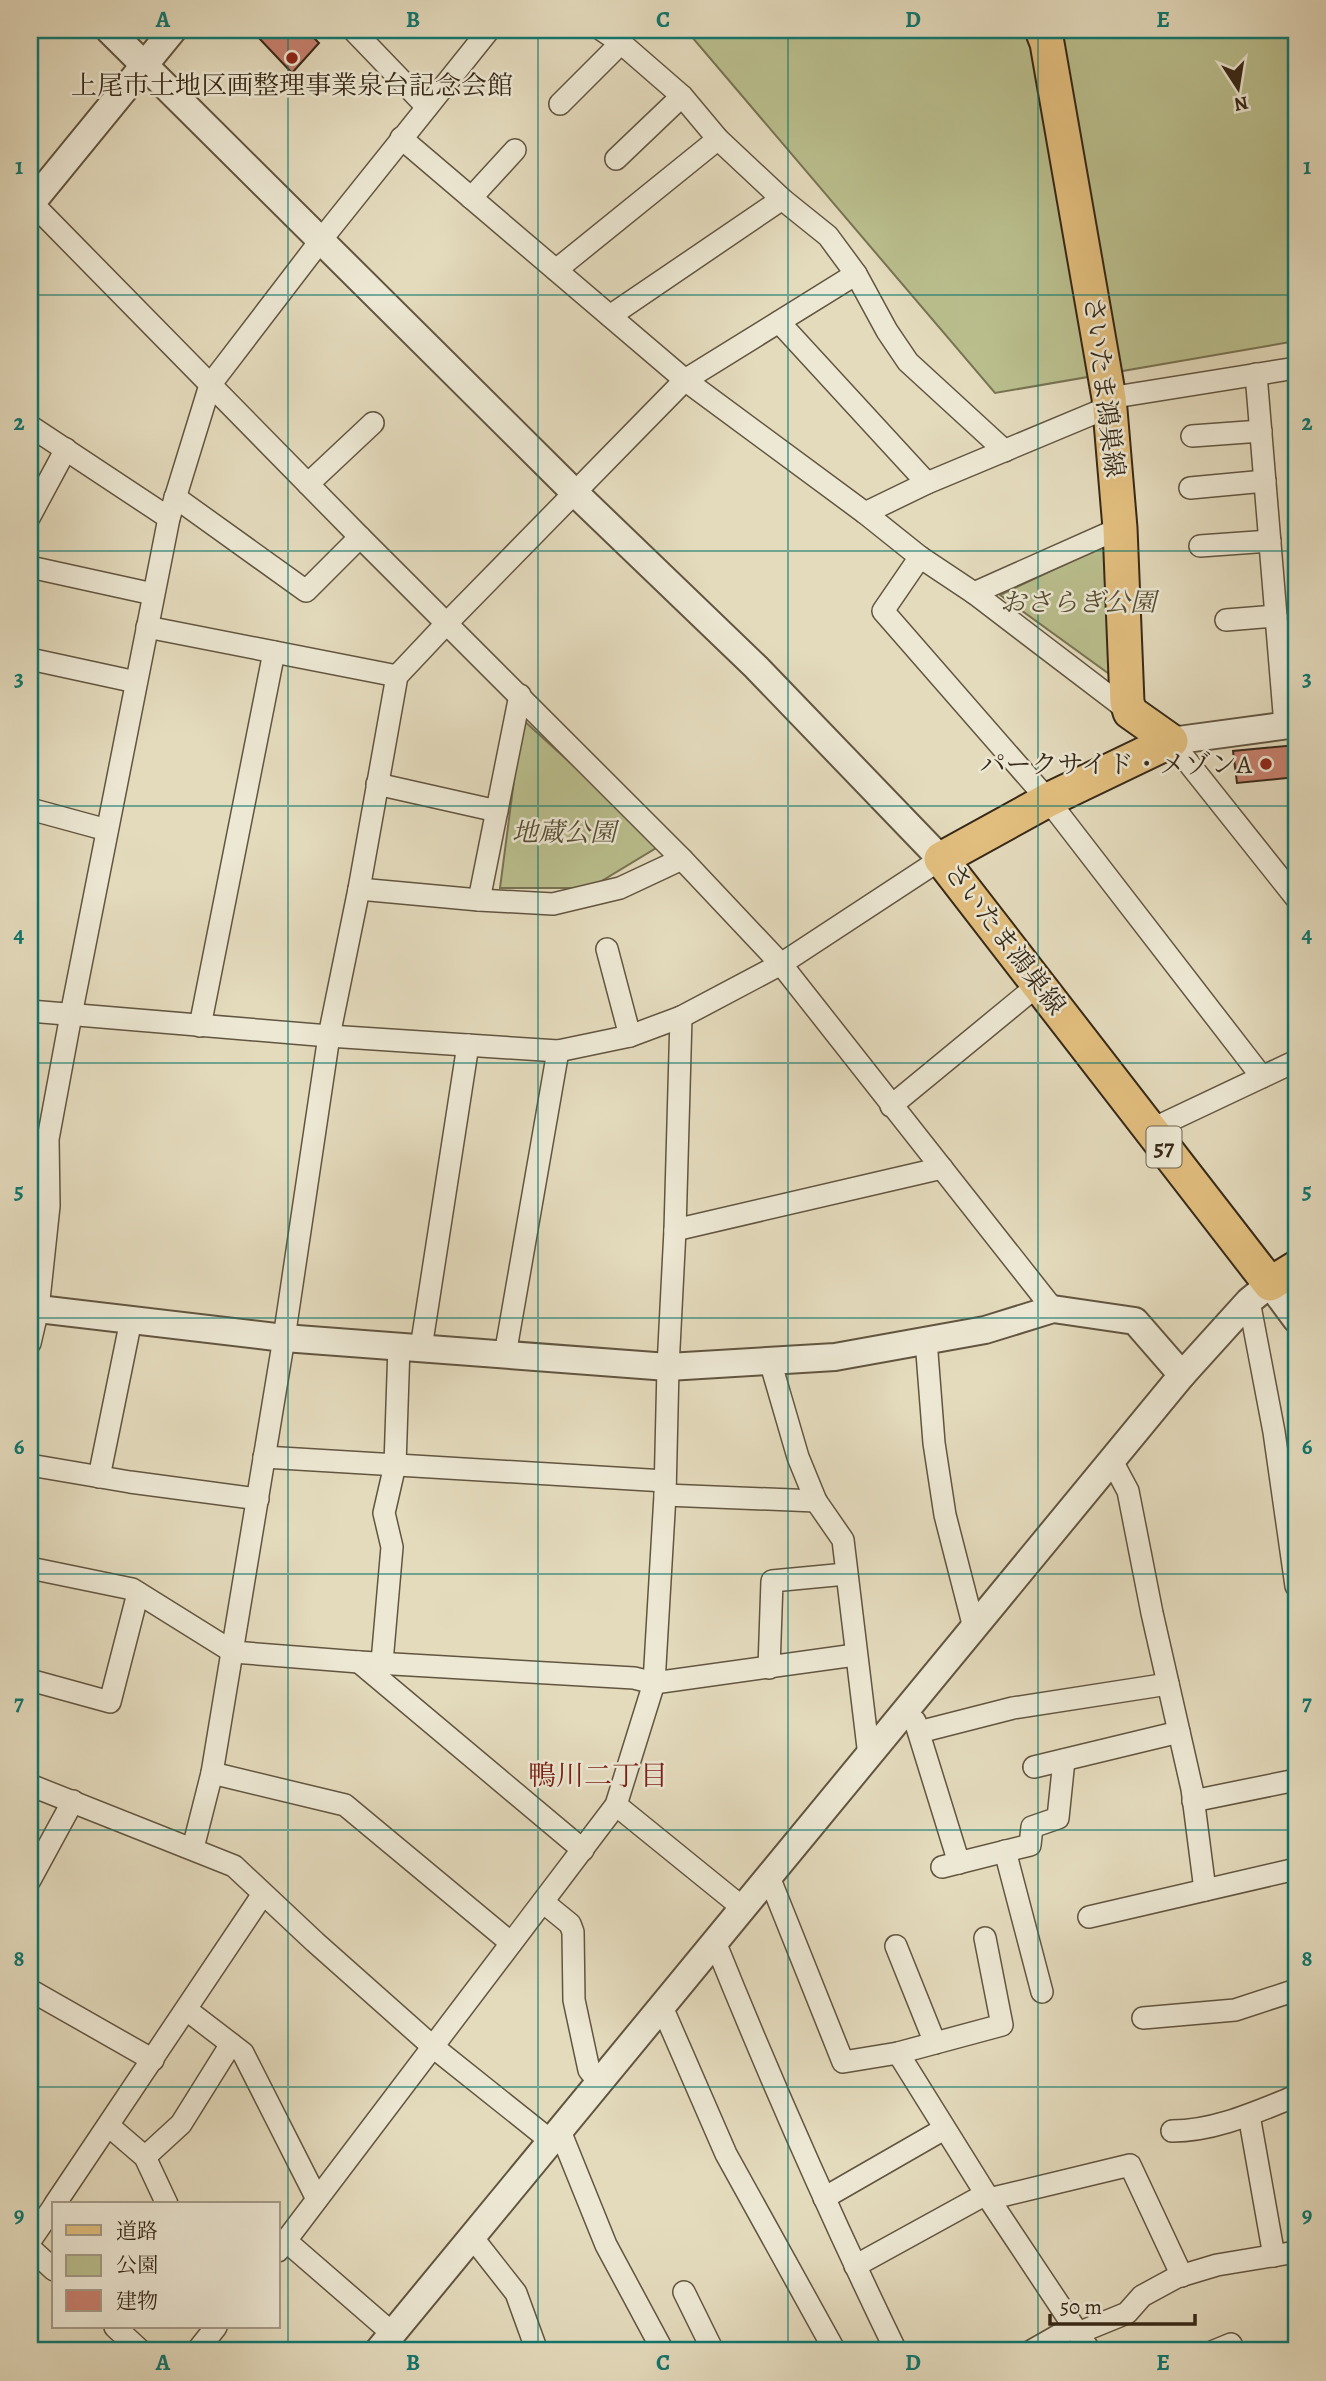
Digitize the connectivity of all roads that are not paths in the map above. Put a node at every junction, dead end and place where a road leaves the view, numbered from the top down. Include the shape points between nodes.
1 (110, 30) edge
2 (173, 30) edge
3 (353, 30) edge
4 (489, 30) edge
5 (602, 30) edge
6 (1042, 30) edge
7 (621, 43) junction
8 (144, 65) junction
9 (682, 96) junction
10 (560, 104) dead end
11 (428, 107) junction
12 (401, 138) junction
13 (718, 139) junction
14 (516, 150) dead end
15 (616, 159) dead end
16 (471, 198) junction
17 (782, 199) junction
18 (30, 203) edge
19 (321, 240) junction
20 (556, 270) junction
21 (856, 274) junction
22 (610, 316) junction
23 (779, 322) junction
24 (1296, 369) edge
25 (1256, 374) junction
26 (685, 380) junction
27 (210, 385) junction
28 (1109, 402) junction
29 (373, 423) dead end
30 (30, 426) edge
31 (1261, 430) junction
32 (1192, 436) dead end
33 (66, 449) junction
34 (1005, 451) junction
35 (1265, 481) junction
36 (927, 483) junction
37 (308, 484) junction
38 (1190, 488) dead end
39 (574, 492) junction
40 (175, 497) junction
41 (865, 513) junction
42 (30, 516) edge
43 (169, 518) junction
44 (1120, 528) junction
45 (360, 537) junction
46 (1270, 541) junction
47 (1200, 545) dead end
48 (920, 557) junction
49 (30, 567) edge
50 (974, 593) junction
51 (153, 594) junction
52 (1276, 616) junction
53 (1226, 620) dead end
54 (446, 624) junction
55 (147, 627) junction
56 (274, 652) junction
57 (30, 659) edge
58 (397, 677) junction
59 (136, 682) junction
60 (520, 695) junction
61 (1130, 712) junction
62 (1291, 724) edge
63 (1171, 741) junction
64 (377, 784) junction
65 (1048, 800) junction
66 (30, 809) edge
67 (497, 811) junction
68 (107, 830) junction
69 (682, 859) junction
70 (941, 859) junction
71 (359, 889) junction
72 (1296, 898) edge
73 (479, 900) junction
74 (607, 948) dead end
75 (781, 964) junction
76 (1038, 985) junction
77 (30, 1012) edge
78 (71, 1015) junction
79 (681, 1017) junction
80 (200, 1026) junction
81 (328, 1036) junction
82 (629, 1036) junction
83 (468, 1045) junction
84 (558, 1051) junction
85 (1296, 1061) edge
86 (1262, 1077) junction
87 (891, 1106) junction
88 (1150, 1129) junction
89 (942, 1168) junction
90 (675, 1230) junction
91 (1272, 1284) edge
92 (34, 1308) edge
93 (1053, 1309) junction
94 (1296, 1319) edge
95 (131, 1320) junction
96 (284, 1338) junction
97 (926, 1340) junction
98 (30, 1343) edge
99 (410, 1347) junction
100 (505, 1355) junction
101 (770, 1361) junction
102 (668, 1367) junction
103 (1182, 1376) junction
104 (264, 1457) junction
105 (1112, 1461) junction
106 (30, 1465) edge
107 (395, 1465) junction
108 (99, 1477) junction
109 (665, 1488) junction
110 (258, 1499) junction
111 (817, 1501) junction
112 (30, 1568) edge
113 (846, 1574) junction
114 (1296, 1586) edge
115 (138, 1594) junction
116 (974, 1628) junction
117 (233, 1652) junction
118 (855, 1655) junction
119 (359, 1662) junction
120 (382, 1662) junction
121 (769, 1668) junction
122 (30, 1680) edge
123 (654, 1683) junction
124 (1168, 1684) junction
125 (910, 1706) junction
126 (919, 1732) junction
127 (1179, 1732) junction
128 (869, 1756) junction
129 (1064, 1760) junction
130 (1034, 1768) dead end
131 (212, 1773) junction
132 (1296, 1780) edge
133 (30, 1785) edge
134 (73, 1801) junction
135 (1193, 1801) junction
136 (616, 1805) junction
137 (192, 1848) junction
138 (583, 1850) junction
139 (1005, 1851) junction
140 (1296, 1869) edge
141 (769, 1877) junction
142 (30, 1880) edge
143 (1205, 1891) junction
144 (263, 1894) junction
145 (543, 1902) junction
146 (743, 1908) junction
147 (1089, 1917) dead end
148 (985, 1938) dead end
149 (715, 1942) junction
150 (511, 1943) junction
151 (896, 1946) dead end
152 (30, 1990) edge
153 (1296, 1990) edge
154 (1042, 1992) dead end
155 (662, 2007) junction
156 (187, 2010) junction
157 (1143, 2018) dead end
158 (936, 2043) junction
159 (231, 2044) junction
160 (432, 2046) junction
161 (898, 2053) junction
162 (153, 2060) junction
163 (599, 2082) junction
164 (1296, 2096) edge
165 (1249, 2115) junction
166 (108, 2126) junction
167 (944, 2129) junction
168 (1172, 2131) dead end
169 (555, 2136) junction
170 (145, 2157) junction
171 (988, 2196) junction
172 (824, 2198) junction
173 (317, 2199) junction
174 (57, 2202) edge
175 (166, 2202) edge
176 (52, 2209) edge
177 (472, 2236) junction
178 (30, 2241) edge
179 (282, 2246) edge
180 (30, 2248) edge
181 (1296, 2252) edge
182 (1274, 2256) junction
183 (855, 2266) junction
184 (52, 2268) edge
185 (1182, 2276) junction
186 (684, 2292) dead end
187 (115, 2328) edge
188 (215, 2328) edge
189 (1076, 2330) junction
190 (385, 2342) edge
191 (141, 2351) edge
192 (197, 2351) edge
193 (537, 2351) edge
194 (663, 2351) edge
195 (713, 2351) edge
196 (835, 2351) edge
197 (896, 2351) edge
198 (1031, 2351) edge
199 (1090, 2351) edge
200 (1214, 2351) edge
201 (1234, 2351) edge

1 - 8 street
2 - 8 street
3 - 11 street
4 - 11 street
5 - 7 street
6 - 28 main road, さいたま鴻巣線
7 - 9 street
7 - 10 street
8 - 18 street
8 - 19 street
9 - 13 street
9 - 15 street
11 - 12 street
12 - 16 street
12 - 19 street
13 - 17 street
13 - 20 street
14 - 16 street
16 - 20 street
17 - 21 street via 828,236
17 - 22 street
18 - 27 street
19 - 27 street
19 - 39 street
20 - 22 street
21 - 23 street
21 - 34 street via 908,362
22 - 26 street
23 - 26 street
23 - 36 street
24 - 25 street
25 - 28 street
25 - 31 street
26 - 39 street
26 - 41 street
27 - 37 street
27 - 40 street
28 - 34 street
28 - 44 main road, さいたま鴻巣線
29 - 37 street
30 - 33 street
31 - 32 street
31 - 35 street
33 - 42 street
33 - 43 street
34 - 36 street
35 - 38 street
35 - 46 street
36 - 41 street
37 - 45 street
39 - 54 street
39 - 70 street via 756,667
40 - 43 street
40 - 45 street via 306,591
41 - 48 street
43 - 51 street
44 - 50 street
44 - 61 main road, さいたま鴻巣線
45 - 54 street
46 - 47 street
46 - 52 street
48 - 50 street
48 - 65 street via 883,611
49 - 51 street
50 - 61 street
51 - 55 street
52 - 53 street
52 - 62 street
54 - 58 street
54 - 60 street
55 - 56 street
55 - 59 street
56 - 58 street
56 - 80 street
57 - 59 street
58 - 64 street
59 - 68 street
60 - 67 street
60 - 69 street
61 - 63 main road
62 - 63 street
63 - 65 main road, さいたま鴻巣線
63 - 72 street
64 - 67 street
64 - 71 street
65 - 70 main road, さいたま鴻巣線
65 - 86 street
66 - 68 street
67 - 73 street
68 - 78 street
69 - 73 street via 620,888 552,904
69 - 75 street
70 - 75 street
70 - 76 main road, さいたま鴻巣線 / 57
71 - 73 street
71 - 81 street
74 - 82 street
75 - 79 street
75 - 87 street
76 - 87 street
76 - 88 main road, さいたま鴻巣線 / 57
77 - 78 street
78 - 80 street
78 - 92 street via 48,1139 49,1206
79 - 82 street
79 - 90 street
80 - 81 street
81 - 83 street
81 - 96 street
82 - 84 street
83 - 84 street
83 - 99 street
84 - 100 street
85 - 86 street
86 - 88 street
87 - 89 street
88 - 91 main road, さいたま鴻巣線 / 57
89 - 90 street
89 - 93 street
90 - 102 street
91 - 94 street
91 - 103 street
91 - 114 street via 1274,1432
92 - 95 street
92 - 98 street
93 - 97 street via 985,1330
93 - 103 street via 1135,1321
95 - 96 street
95 - 108 street
96 - 99 street
96 - 104 street
97 - 101 street via 835,1357
97 - 116 street via 945,1515
99 - 100 street
99 - 107 street
100 - 102 street
101 - 102 street
101 - 111 street via 798,1457
102 - 109 street
103 - 105 street
104 - 107 street
104 - 110 street
105 - 116 street
105 - 124 street via 1128,1490
106 - 108 street
107 - 109 street
107 - 120 street via 384,1513 392,1547
108 - 110 street
109 - 111 street
109 - 123 street
110 - 117 street
111 - 113 street via 843,1540
112 - 115 street
113 - 118 street
113 - 121 street via 772,1581
115 - 117 street
115 - 122 street via 110,1702
116 - 125 street
117 - 119 street
117 - 131 street
118 - 121 street
118 - 128 street
119 - 120 street
119 - 138 street
120 - 123 street
121 - 123 street
123 - 136 street
124 - 126 street via 1013,1708
124 - 127 street
125 - 126 street
125 - 128 street
126 - 139 street via 950,1865
127 - 129 street
127 - 135 street
128 - 141 street
129 - 130 street
129 - 139 street via 1058,1818 1032,1827 1030,1844
131 - 137 street
131 - 150 street via 345,1805
132 - 135 street
133 - 134 street
134 - 137 street
134 - 142 street
135 - 143 street
136 - 138 street
136 - 146 street
137 - 144 street via 234,1866
138 - 145 street
139 - 154 street
140 - 143 street
141 - 146 street
141 - 161 street via 844,2062
143 - 147 street
144 - 156 street
144 - 160 street
145 - 150 street
145 - 163 street via 570,1924 573,1932 574,2000 589,2070
146 - 149 street
148 - 158 street via 1002,2025
149 - 155 street
149 - 172 street
150 - 160 street
151 - 158 street
152 - 162 street
153 - 157 street via 1235,2010
155 - 163 street
155 - 196 street via 726,2154
156 - 159 street
156 - 162 street
158 - 161 street
159 - 170 street via 181,2124
159 - 173 street via 243,2053
160 - 169 street
160 - 173 street
161 - 167 street
162 - 166 street
163 - 169 street
164 - 165 street
165 - 168 street via 1196,2131
165 - 182 street
166 - 170 street
166 - 174 street
167 - 171 street
167 - 172 street
169 - 177 street
169 - 194 street
170 - 175 street
171 - 183 street
171 - 185 street via 1130,2165
171 - 189 street
172 - 183 street
173 - 179 street
176 - 178 street
177 - 190 street
177 - 193 street via 516,2294
179 - 190 street
180 - 184 street
181 - 182 street
182 - 185 street
183 - 197 street
185 - 189 street via 1142,2296 1127,2313
186 - 195 street
187 - 191 street
188 - 192 street
189 - 198 street
189 - 199 street
200 - 201 street via 1231,2344

